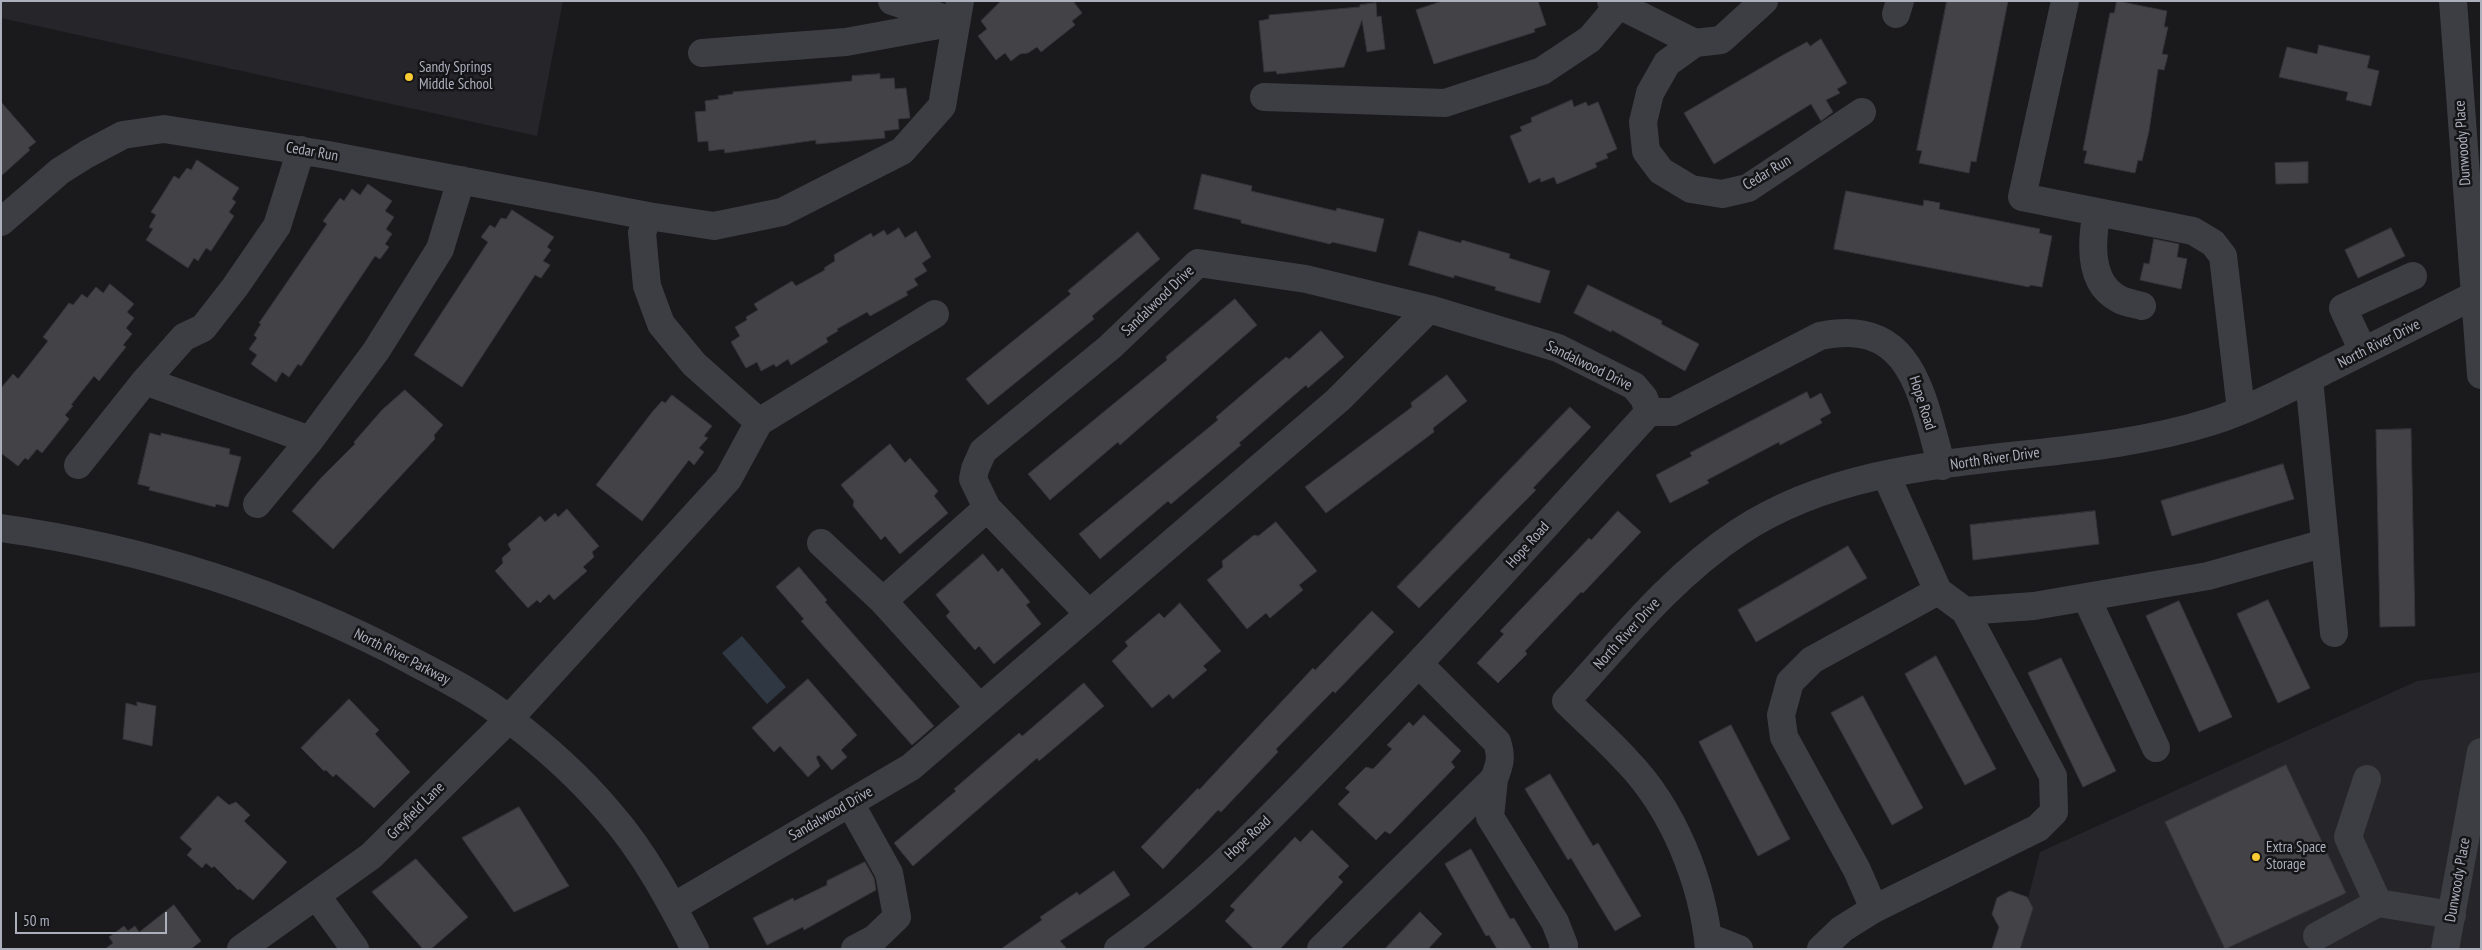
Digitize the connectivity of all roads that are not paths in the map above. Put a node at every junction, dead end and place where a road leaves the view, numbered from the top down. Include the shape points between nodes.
1 (892, 1) edge
2 (1764, 1) edge
3 (2065, 1) edge
4 (2453, 1) edge
5 (1614, 3) edge
6 (957, 12) edge
7 (1695, 43) junction
8 (702, 53) dead end
9 (1264, 97) dead end
10 (1862, 112) dead end
11 (301, 150) junction
12 (461, 180) junction
13 (2097, 212) junction
14 (648, 216) junction
15 (1, 222) edge
16 (2413, 276) dead end
17 (2477, 294) edge
18 (2142, 306) dead end
19 (1429, 309) junction
20 (935, 314) dead end
21 (2363, 351) junction
22 (2481, 375) edge
23 (2309, 379) junction
24 (145, 381) junction
25 (2241, 410) junction
26 (1649, 412) junction
27 (759, 422) junction
28 (310, 440) junction
29 (78, 465) dead end
30 (1942, 466) junction
31 (1886, 475) junction
32 (257, 504) dead end
33 (986, 508) junction
34 (1, 528) edge
35 (821, 543) dead end
36 (2325, 543) junction
37 (1938, 591) junction
38 (2086, 597) junction
39 (883, 602) junction
40 (1965, 611) junction
41 (1089, 614) junction
42 (2334, 633) dead end
43 (1419, 664) junction
44 (980, 708) junction
45 (509, 719) junction
46 (2156, 748) dead end
47 (2481, 752) edge
48 (1494, 779) junction
49 (2367, 779) dead end
50 (850, 803) junction
51 (316, 895) junction
52 (2378, 902) junction
53 (673, 907) junction
54 (1874, 909) junction
55 (2452, 915) junction
56 (2317, 936) dead end
57 (1709, 943) edge
58 (241, 949) edge
59 (354, 949) edge
60 (695, 949) edge
61 (855, 949) edge
62 (1118, 949) edge
63 (1321, 949) edge
64 (1563, 949) edge
65 (1739, 949) edge
66 (1821, 949) edge
67 (2446, 949) edge

1 - 6 street
2 - 7 street, Cedar Run via 1721,40
3 - 13 street via 2022,197
4 - 17 street, Dunwoody Place
5 - 7 street
5 - 9 street via 1590,39 1542,71 1445,103
6 - 8 street via 846,42
6 - 14 street, Cedar Run via 942,106 902,151 782,212 714,226
7 - 10 street, Cedar Run via 1667,63 1650,93 1643,122 1646,152 1661,171 1691,189 1722,194 1748,188
11 - 12 street, Cedar Run
11 - 15 street, Cedar Run via 164,129 123,135 60,171
11 - 24 street via 277,226 203,328 184,337
12 - 14 street, Cedar Run
12 - 28 street via 440,249 376,351
13 - 18 street via 2093,234 2096,274 2106,290 2120,300
13 - 25 street via 2193,231 2213,243 2223,256
14 - 27 street via 642,233 647,286 661,324 694,364
16 - 21 street via 2343,308
17 - 21 street, North River Drive
17 - 22 street, Dunwoody Place
19 - 26 street, Sandalwood Drive via 1558,348 1634,386 1644,398
19 - 33 street, Sandalwood Drive via 1306,278 1198,263 1110,347 983,451 973,479
19 - 41 street, Sandalwood Drive via 1338,400
20 - 27 street
21 - 23 street, North River Drive
23 - 25 street, North River Drive
23 - 36 street
24 - 28 street
24 - 29 street
25 - 30 street, North River Drive via 2210,422 2144,438
26 - 30 street, Hope Road via 1673,412 1820,336 1860,333 1889,345 1910,367
26 - 43 street, Hope Road
27 - 45 street, Greyfield Lane via 728,479
28 - 32 street
30 - 31 street, North River Drive
31 - 37 street
31 - 57 street, North River Drive via 1836,486 1787,506 1741,531 1705,556 1671,586 1566,701 1627,760 1670,822 1700,897
33 - 39 street
33 - 41 street, Sandalwood Drive
34 - 45 street, North River Parkway via 86,543 190,569 306,611 453,682
35 - 39 street
36 - 38 street via 2208,576
36 - 42 street
37 - 40 street
37 - 54 street via 1812,660 1790,682 1781,715 1784,737 1857,870
38 - 40 street via 2034,606
38 - 46 street
39 - 44 street
40 - 54 street via 2053,776 2054,812 2038,828
41 - 44 street, Sandalwood Drive
43 - 48 street via 1496,742 1501,763
43 - 62 street, Hope Road via 1271,818 1155,923
44 - 50 street, Sandalwood Drive via 911,767
45 - 51 street, Greyfield Lane via 371,856
45 - 53 street, North River Parkway via 561,762 610,813 645,859
47 - 55 street, Dunwoody Place
48 - 63 street
48 - 64 street via 1490,818 1555,922
49 - 52 street via 2348,837
50 - 53 street, Sandalwood Drive
50 - 61 street via 889,873 897,917 874,939
51 - 58 street, Greyfield Lane
51 - 59 street
52 - 55 street
52 - 56 street
53 - 60 street, North River Parkway
54 - 66 street via 1842,929
55 - 67 street, Dunwoody Place
57 - 65 street

